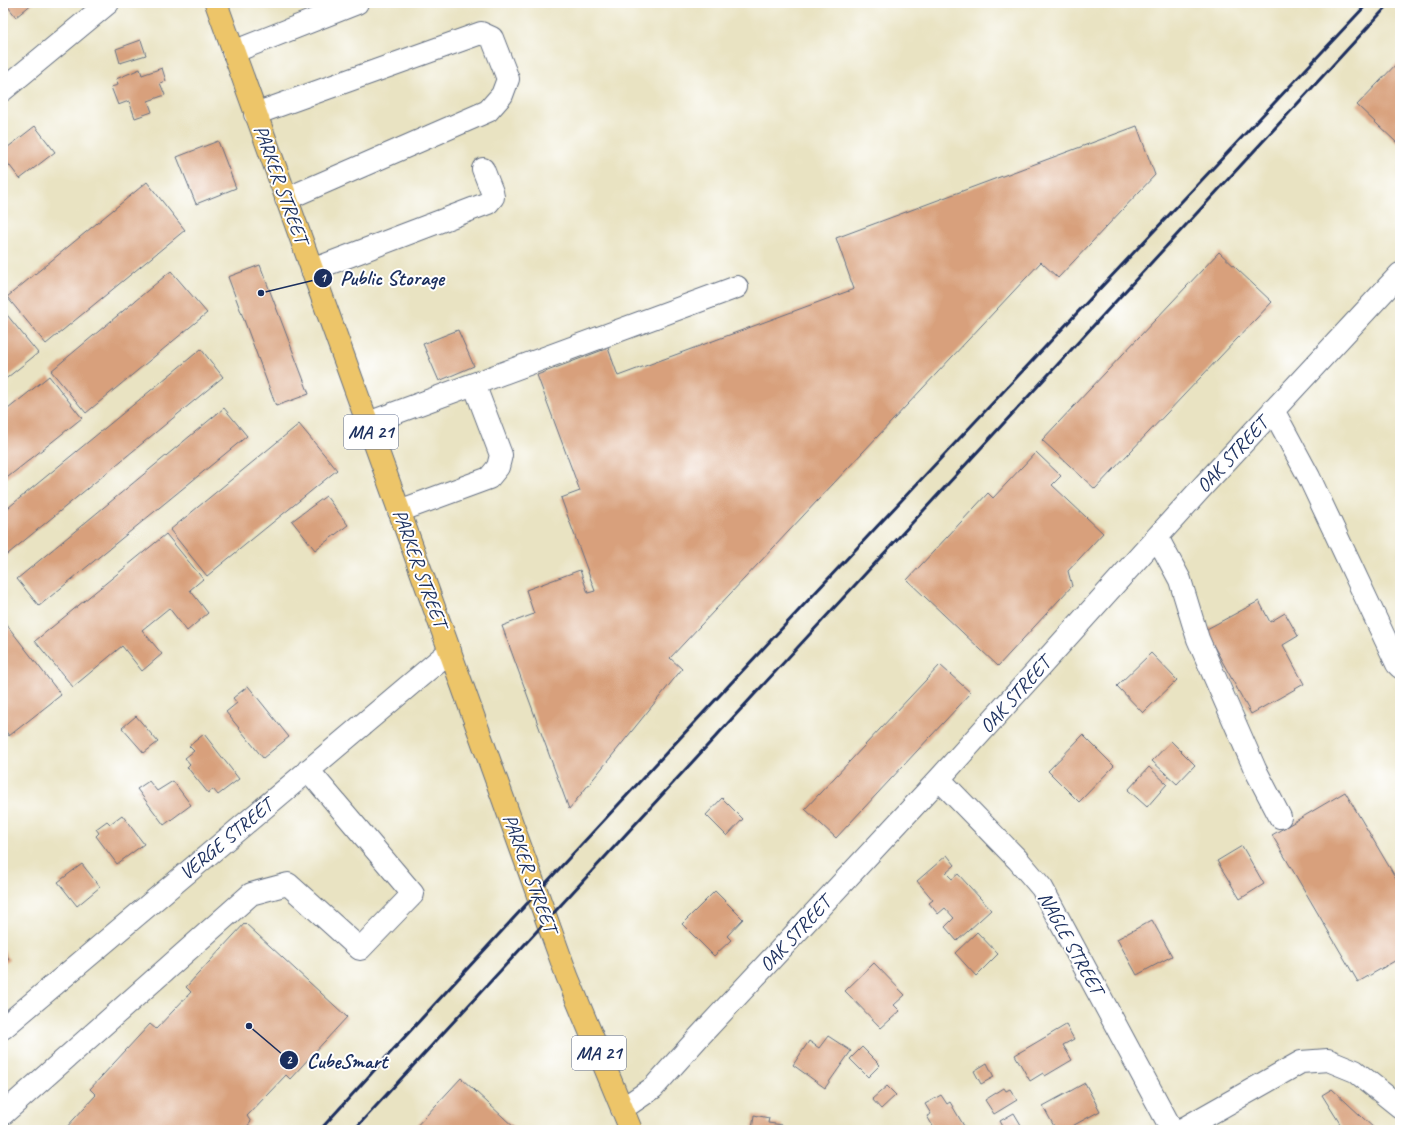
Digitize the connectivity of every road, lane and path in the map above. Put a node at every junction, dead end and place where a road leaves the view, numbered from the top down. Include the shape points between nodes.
1 (108, 3) edge
2 (216, 3) edge
3 (356, 3) edge
4 (233, 52) junction
5 (3, 90) edge
6 (255, 114) junction
7 (483, 168) dead end
8 (286, 199) junction
9 (312, 270) junction
10 (1400, 274) edge
11 (737, 287) dead end
12 (474, 384) junction
13 (1273, 410) junction
14 (368, 424) junction
15 (399, 511) junction
16 (1157, 537) junction
17 (450, 651) junction
18 (1400, 667) edge
19 (308, 770) junction
20 (939, 779) junction
21 (1280, 817) dead end
22 (3, 1028) edge
23 (1400, 1107) edge
24 (622, 1109) junction
25 (3, 1114) edge
26 (630, 1130) edge
27 (1172, 1130) edge
28 (1181, 1130) edge

1 - 5 street
2 - 4 main road, PARKER STREET / MA 21
3 - 4 street
4 - 6 main road, PARKER STREET / MA 21
6 - 8 main road, PARKER STREET / MA 21
6 - 8 street via 481,33 492,38 508,79 502,95 488,111
7 - 9 street via 492,192 488,203
8 - 9 main road, PARKER STREET / MA 21
9 - 14 main road, PARKER STREET / MA 21
10 - 13 street, OAK STREET
11 - 12 street
12 - 14 street
12 - 15 street via 501,456 498,467 489,478
13 - 16 street, OAK STREET
13 - 18 street via 1309,477
14 - 15 main road, PARKER STREET / MA 21
15 - 17 main road, PARKER STREET / MA 21
16 - 20 street, OAK STREET
16 - 21 street via 1180,580 1198,639
17 - 19 street, VERGE STREET
17 - 24 main road, PARKER STREET / MA 21 via 567,976
19 - 22 street, VERGE STREET
19 - 25 street via 413,894 360,949 288,884 251,894
20 - 24 street, OAK STREET via 653,1088
20 - 27 street, NAGLE STREET via 1042,888
23 - 28 street via 1355,1071 1328,1060 1300,1062
24 - 26 main road, PARKER STREET / MA 21

